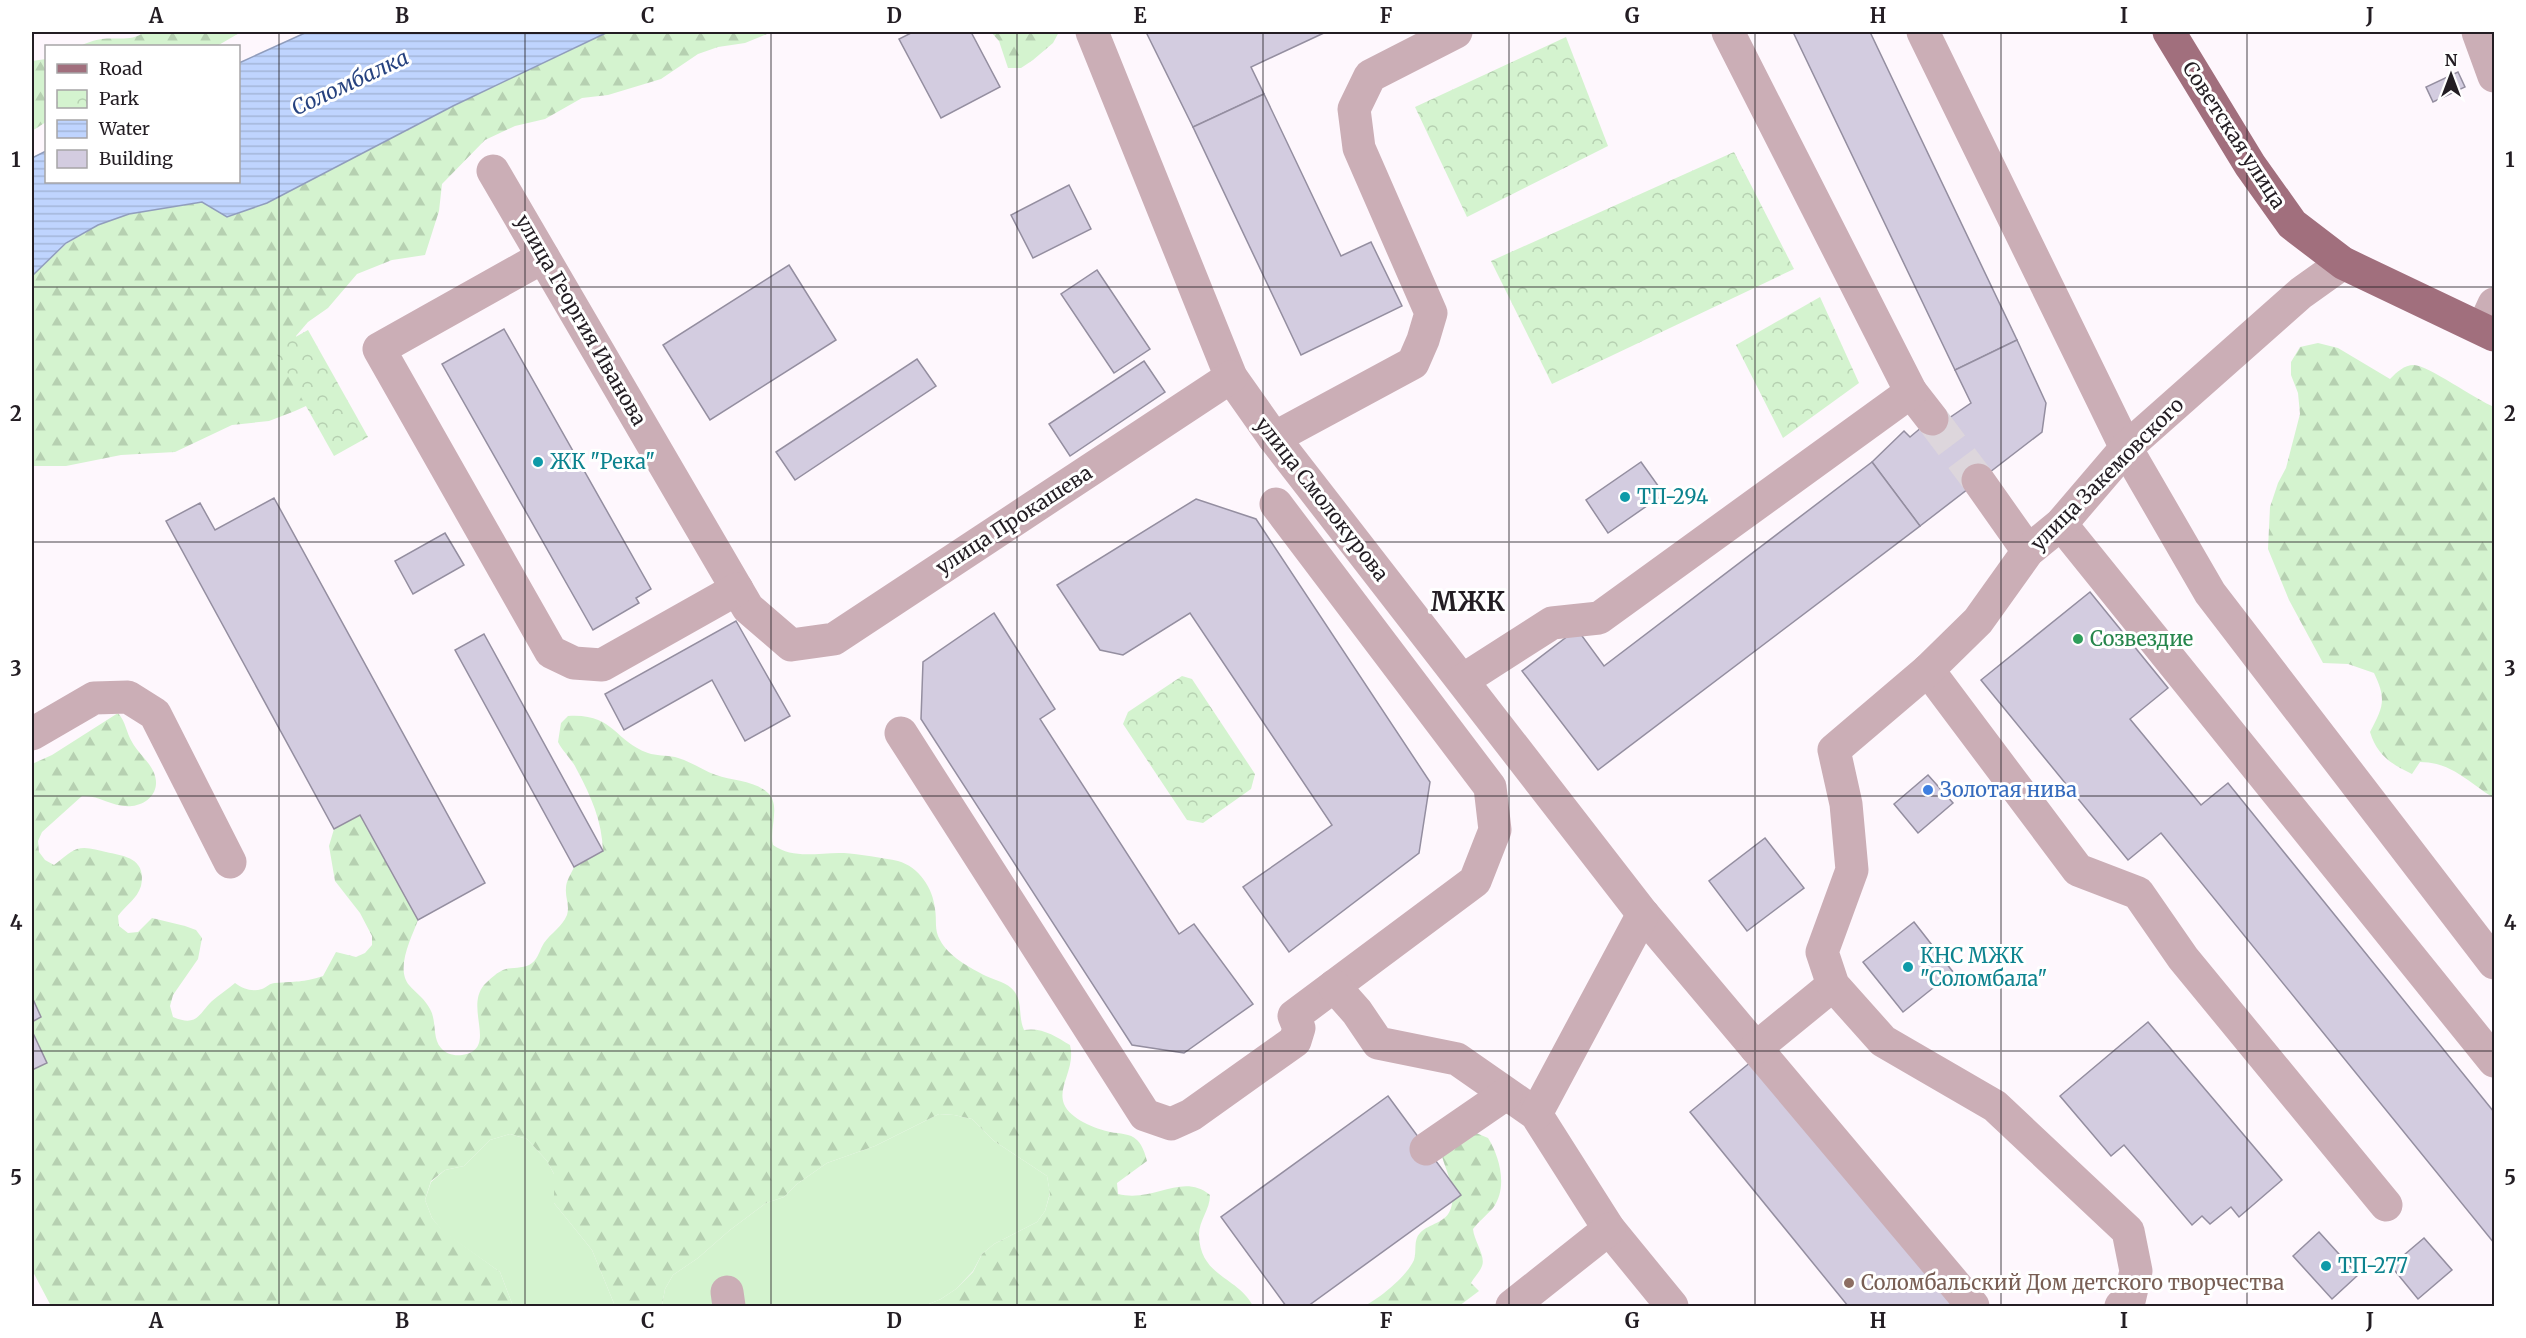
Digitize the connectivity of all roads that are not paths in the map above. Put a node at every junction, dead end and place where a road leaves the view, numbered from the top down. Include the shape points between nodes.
1 (1092, 32) edge
2 (1456, 32) edge
3 (1728, 32) edge
4 (1923, 32) edge
5 (2169, 32) edge
6 (2478, 32) edge
7 (2494, 76) edge
8 (493, 171) dead end
9 (543, 257) junction
10 (2343, 263) junction
11 (2491, 322) edge
12 (1231, 377) junction
13 (1911, 392) junction
14 (1932, 419) tunnel mouth
15 (1274, 438) junction
16 (2126, 448) junction
17 (1978, 480) tunnel mouth
18 (1276, 504) dead end
19 (2061, 524) junction
20 (2028, 551) junction
21 (737, 589) junction
22 (791, 645) joint
23 (1928, 670) junction
24 (1463, 680) junction
25 (901, 733) dead end
26 (32, 734) edge
27 (230, 862) dead end
28 (1643, 914) junction
29 (2494, 963) edge
30 (1833, 985) junction
31 (1334, 986) junction
32 (1756, 1048) junction
33 (2494, 1061) edge
34 (1506, 1094) junction
35 (1536, 1114) junction
36 (1426, 1149) dead end
37 (2386, 1205) dead end
38 (1609, 1228) junction
39 (1512, 1306) edge
40 (1672, 1306) edge
41 (1973, 1306) edge
42 (2121, 1306) edge

1 - 12 street, улица Смолокурова
2 - 15 street via 1370,76 1354,109 1359,148 1431,313 1413,363
3 - 13 street
4 - 16 street
5 - 10 main road, Советская улица via 2250,165 2292,224
6 - 7 street
8 - 9 street, улица Георгия Иванова
9 - 21 street, улица Георгия Иванова
9 - 21 street via 380,349 551,652 574,663 602,665
10 - 11 main road, Советская улица
10 - 16 street, улица Закемовского via 2301,293
12 - 15 street, улица Смолокурова
12 - 22 street, улица Прокашева via 834,639
13 - 14 street
13 - 24 street via 1599,618 1552,623
15 - 24 street, улица Смолокурова
16 - 19 street, улица Закемовского
16 - 29 street via 2210,593
17 - 20 street
18 - 31 street via 1490,787 1495,830 1474,881
19 - 20 street, улица Закемовского
19 - 33 street
20 - 23 street, улица Закемовского via 1978,621
21 - 22 street, улица Георгия Иванова via 748,608
23 - 30 street, улица Закемовского via 1834,750 1846,804 1852,870 1822,952
23 - 37 street via 2078,870 2138,893 2183,958
24 - 28 street, улица Смолокурова
25 - 31 street via 1145,1116 1171,1124 1191,1116 1295,1041 1299,1028 1294,1016
26 - 27 street via 94,698 128,697 155,714
28 - 32 street, улица Смолокурова
28 - 35 street
30 - 32 street
30 - 42 street via 1883,1041 1995,1106 2128,1230 2136,1271 2129,1301
31 - 34 street via 1378,1043 1457,1059
32 - 41 street, улица Смолокурова
34 - 35 street
34 - 36 street
35 - 38 street
38 - 39 street
38 - 40 street

